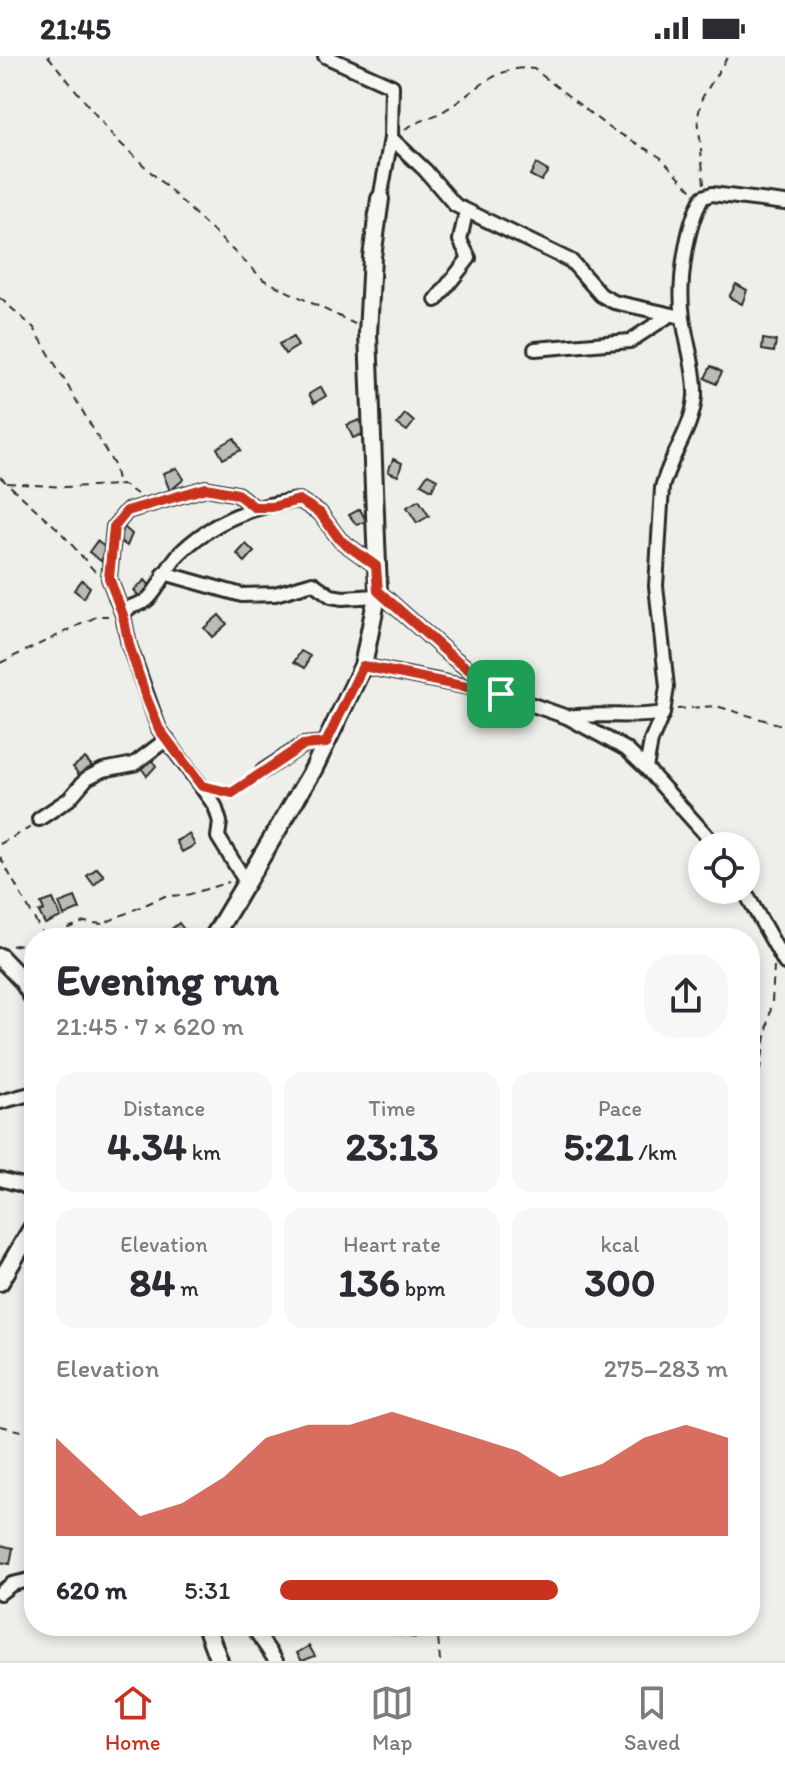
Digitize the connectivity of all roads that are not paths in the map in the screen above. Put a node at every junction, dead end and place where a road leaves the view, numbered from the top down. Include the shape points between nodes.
1 (325, 56) edge
2 (391, 138) junction
3 (380, 199) joint
4 (785, 203) edge
5 (466, 212) junction
6 (436, 300) dead end
7 (676, 316) junction
8 (535, 349) dead end
9 (254, 507) junction
10 (376, 566) junction
11 (164, 573) junction
12 (377, 594) junction
13 (123, 615) junction
14 (363, 666) junction
15 (501, 694) junction
16 (663, 713) junction
17 (567, 717) junction
18 (167, 739) junction
19 (326, 743) junction
20 (646, 768) junction
21 (263, 771) road end
22 (39, 819) road end
23 (703, 832) edge
24 (246, 882) junction
25 (752, 904) edge
26 (219, 928) edge
27 (4, 952) edge
28 (782, 958) edge
29 (24, 983) edge
30 (24, 1096) edge
31 (0, 1102) edge
32 (0, 1179) edge
33 (24, 1186) edge
34 (24, 1242) edge
35 (0, 1282) edge
36 (24, 1581) edge
37 (0, 1593) edge
38 (210, 1636) edge
39 (259, 1636) edge
40 (219, 1661) edge
41 (276, 1661) edge

1 - 2 street via 392,86
2 - 3 street
2 - 5 street
3 - 10 street via 368,334
4 - 7 street via 703,197
5 - 6 street via 460,240 469,258
5 - 7 street via 571,261 614,302
7 - 8 street via 616,345
7 - 16 street via 695,395 662,488 656,586 667,687
9 - 10 street via 299,500
9 - 11 street via 180,552
9 - 13 street via 237,494 206,488 127,511 114,527 109,578
10 - 12 street
11 - 12 street via 242,595 275,594 313,583 331,596
11 - 13 street via 150,597 128,606
12 - 14 street
12 - 15 street
13 - 18 street via 145,694
14 - 15 street
14 - 19 street
15 - 17 street
16 - 17 street via 641,718 596,713
16 - 20 street
17 - 20 street via 611,739
18 - 22 street via 134,764 87,778 69,799
18 - 24 street via 219,814 218,837
19 - 21 street via 303,745
19 - 24 street
20 - 23 street
24 - 26 street
25 - 28 street
27 - 29 street
30 - 31 street
32 - 33 street
34 - 35 street
36 - 37 street
38 - 40 street
39 - 41 street

